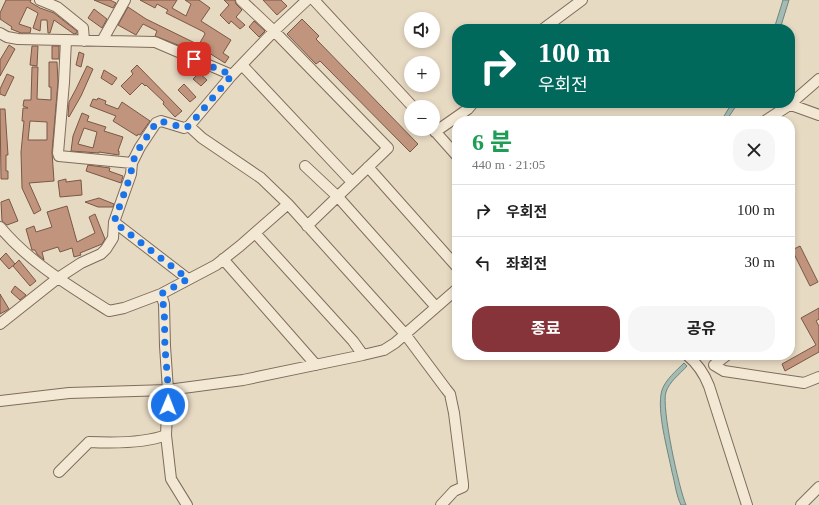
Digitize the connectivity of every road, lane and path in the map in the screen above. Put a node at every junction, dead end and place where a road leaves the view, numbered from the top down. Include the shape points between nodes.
1 (40, 0) edge
2 (125, 0) edge
3 (240, 0) edge
4 (307, 0) edge
5 (314, 0) edge
6 (582, 0) edge
7 (59, 3) edge
8 (550, 24) edge
9 (274, 30) junction
10 (0, 32) edge
11 (66, 40) junction
12 (84, 41) junction
13 (102, 41) junction
14 (242, 65) junction
15 (232, 75) junction
16 (819, 79) edge
17 (406, 100) edge
18 (795, 100) edge
19 (795, 106) edge
20 (469, 108) edge
21 (785, 108) edge
22 (819, 115) edge
23 (457, 116) edge
24 (773, 116) edge
25 (452, 119) edge
26 (189, 126) junction
27 (440, 126) edge
28 (439, 136) edge
29 (452, 150) edge
30 (132, 163) junction
31 (305, 166) dead end
32 (368, 167) junction
33 (352, 182) junction
34 (338, 197) junction
35 (288, 204) junction
36 (114, 222) junction
37 (307, 226) junction
38 (0, 227) edge
39 (255, 233) junction
40 (223, 260) junction
41 (452, 261) edge
42 (58, 278) junction
43 (188, 279) junction
44 (452, 293) edge
45 (161, 294) junction
46 (436, 307) junction
47 (0, 324) edge
48 (405, 334) junction
49 (363, 355) junction
50 (693, 360) edge
51 (714, 360) edge
52 (316, 366) junction
53 (704, 374) junction
54 (819, 377) edge
55 (168, 390) junction
56 (0, 401) edge
57 (166, 435) junction
58 (59, 472) dead end
59 (819, 487) edge
60 (187, 505) edge
61 (441, 505) edge
62 (747, 505) edge
63 (801, 505) edge

1 - 7 street
2 - 13 street
3 - 9 street
4 - 9 street
5 - 17 street
6 - 8 street
7 - 12 street via 83,28
9 - 14 street
9 - 32 street via 388,148
10 - 11 street via 18,39
11 - 12 street
11 - 30 street via 59,156
12 - 13 street
13 - 15 street via 155,42
14 - 15 street
14 - 33 street
15 - 26 street
16 - 18 street
19 - 22 street
20 - 23 street
21 - 24 street
25 - 27 street
26 - 30 street via 184,128 161,121 156,123
26 - 35 street via 202,138 261,178
28 - 29 street
30 - 36 street via 131,174
31 - 34 street
32 - 33 street
32 - 41 street
33 - 34 street
34 - 37 street
34 - 46 street
35 - 37 street
35 - 39 street
36 - 42 street via 113,238 106,249
36 - 43 street
37 - 48 street
38 - 42 street via 33,261
39 - 40 street
39 - 49 street
40 - 43 street
40 - 52 street
42 - 45 street via 109,311
42 - 47 street
43 - 45 street
44 - 46 street
45 - 55 street via 164,304
46 - 48 street
48 - 49 street via 384,350
48 - 61 street via 450,394 452,402 463,487
49 - 52 street
50 - 53 street
51 - 53 street
51 - 54 street via 724,371 804,383
52 - 55 street via 243,380
53 - 62 street
55 - 56 street via 69,393
55 - 57 street
57 - 58 street via 157,439 89,442
57 - 60 street via 171,479
59 - 63 street

